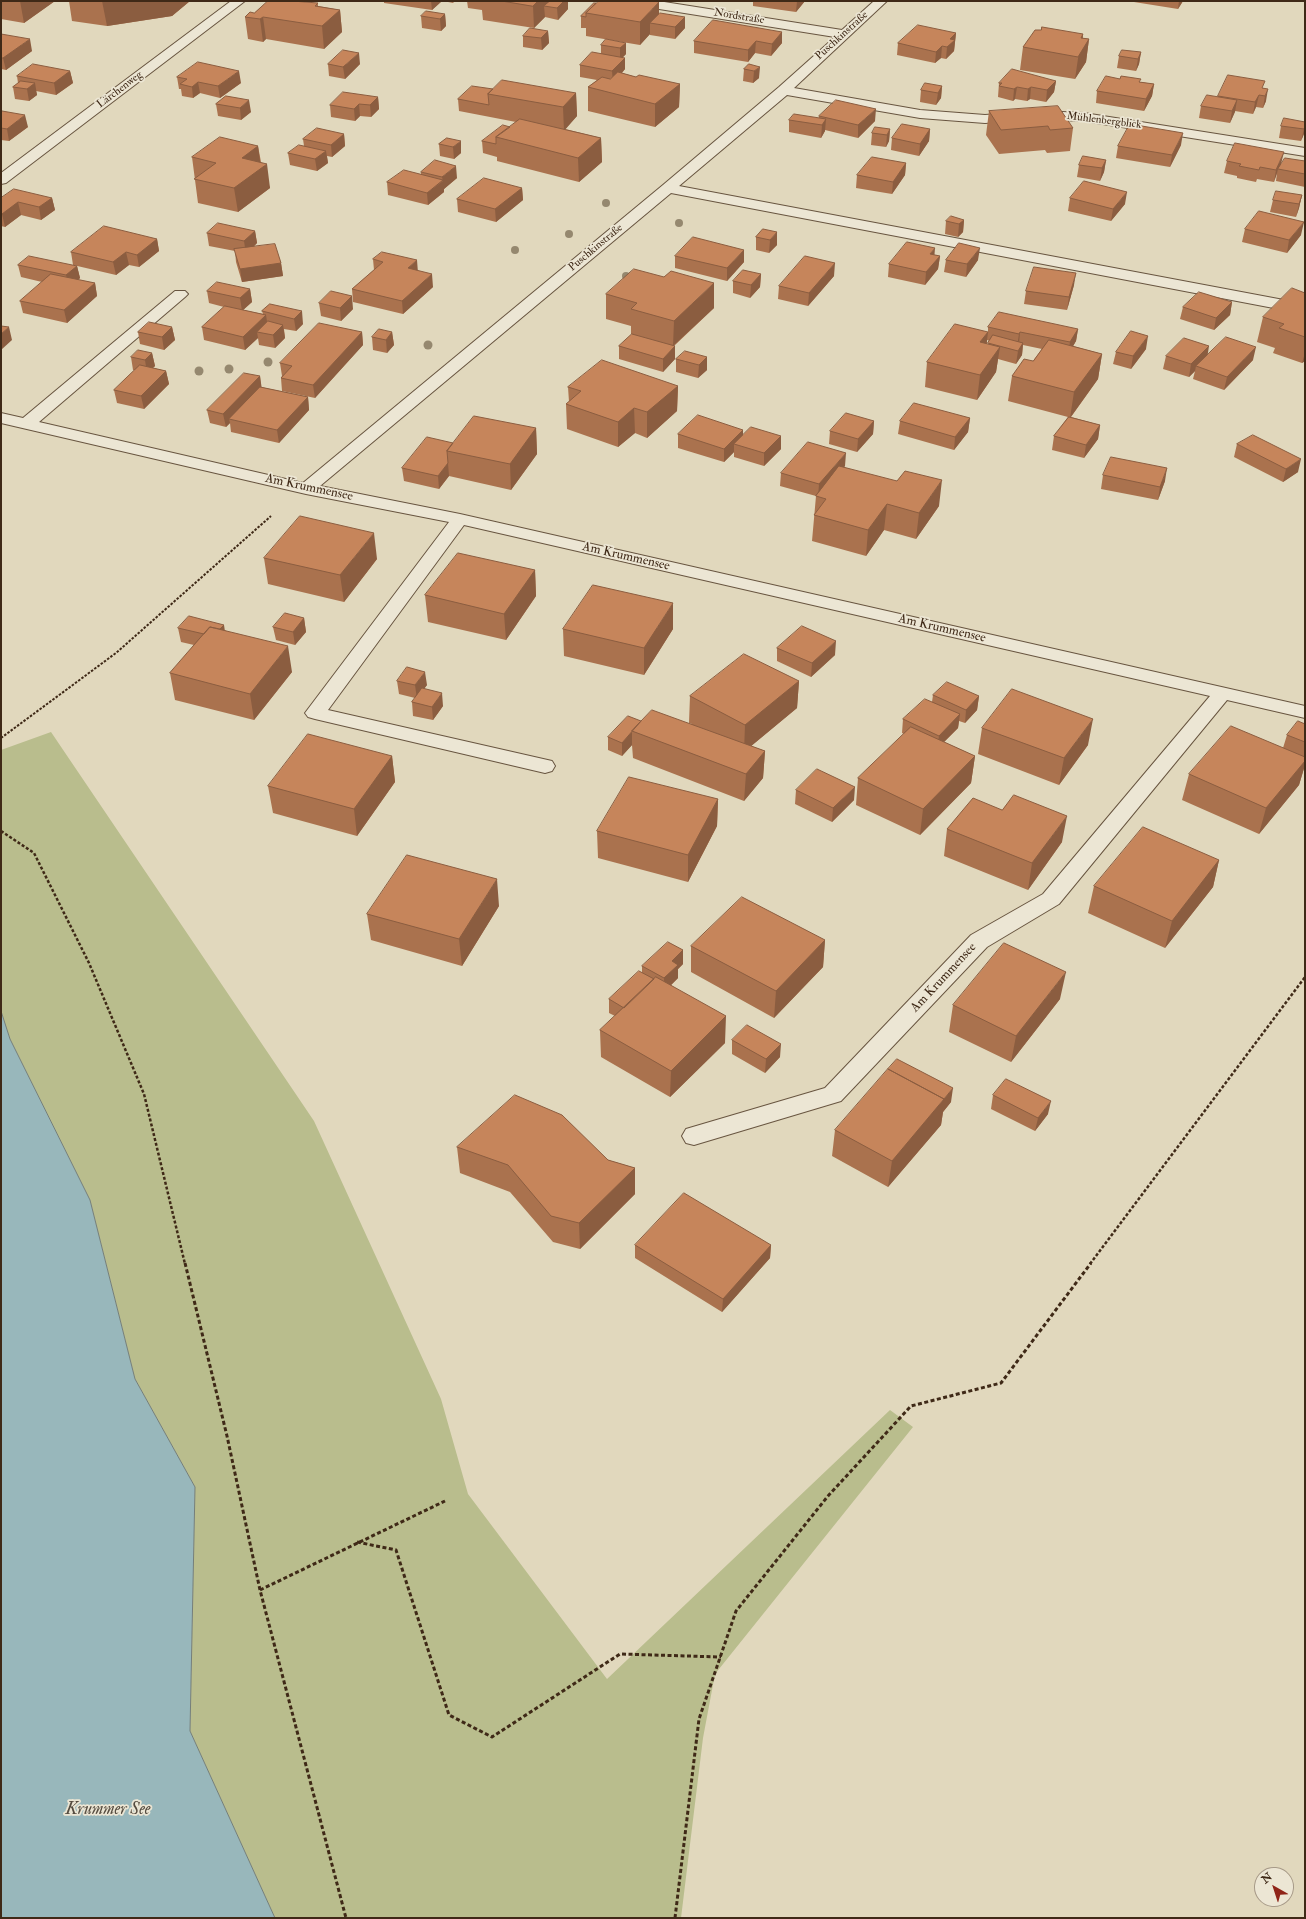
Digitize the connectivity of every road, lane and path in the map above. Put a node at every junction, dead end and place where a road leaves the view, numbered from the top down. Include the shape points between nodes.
1 (239, 1) edge
2 (634, 1) edge
3 (725, 1) edge
4 (881, 1) edge
5 (714, 13) junction
6 (843, 34) junction
7 (784, 90) junction
8 (1305, 152) edge
9 (1, 180) edge
10 (668, 188) junction
11 (180, 294) dead end
12 (1305, 309) edge
13 (1, 418) edge
14 (28, 424) junction
15 (306, 489) junction
16 (460, 519) junction
17 (1223, 693) junction
18 (1305, 712) edge
19 (1, 738) edge
20 (546, 766) dead end
21 (1, 831) edge
22 (1305, 977) edge
23 (694, 1136) dead end
24 (445, 1501) dead end
25 (357, 1542) junction
26 (260, 1590) junction
27 (721, 1657) junction
28 (346, 1918) edge
29 (675, 1918) edge

1 - 9 street, Lärchenweg
2 - 5 street, Nordstraße
3 - 5 street
4 - 6 street, Puschkinstraße
5 - 6 street, Nordstraße
6 - 7 street, Puschkinstraße
7 - 8 street, Mühlenbergblick via 920,114 985,119 1040,115 1084,117
7 - 10 street, Puschkinstraße
10 - 12 street
10 - 15 street, Puschkinstraße
11 - 14 street
13 - 14 street, Am Krummensee
14 - 15 street, Am Krummensee
15 - 16 street, Am Krummensee
15 - 19 path via 284,504 116,654
16 - 17 street, Am Krummensee
16 - 20 street via 315,713
17 - 18 street, Am Krummensee
17 - 23 street, Am Krummensee via 1051,899 979,941 833,1095
21 - 26 path via 34,853 89,963 144,1094 227,1436
22 - 27 path via 1001,1383 912,1406 828,1496 736,1611
24 - 25 path
25 - 26 path
25 - 27 path via 396,1550 449,1715 492,1737 620,1654
26 - 28 path
27 - 29 path via 699,1719

